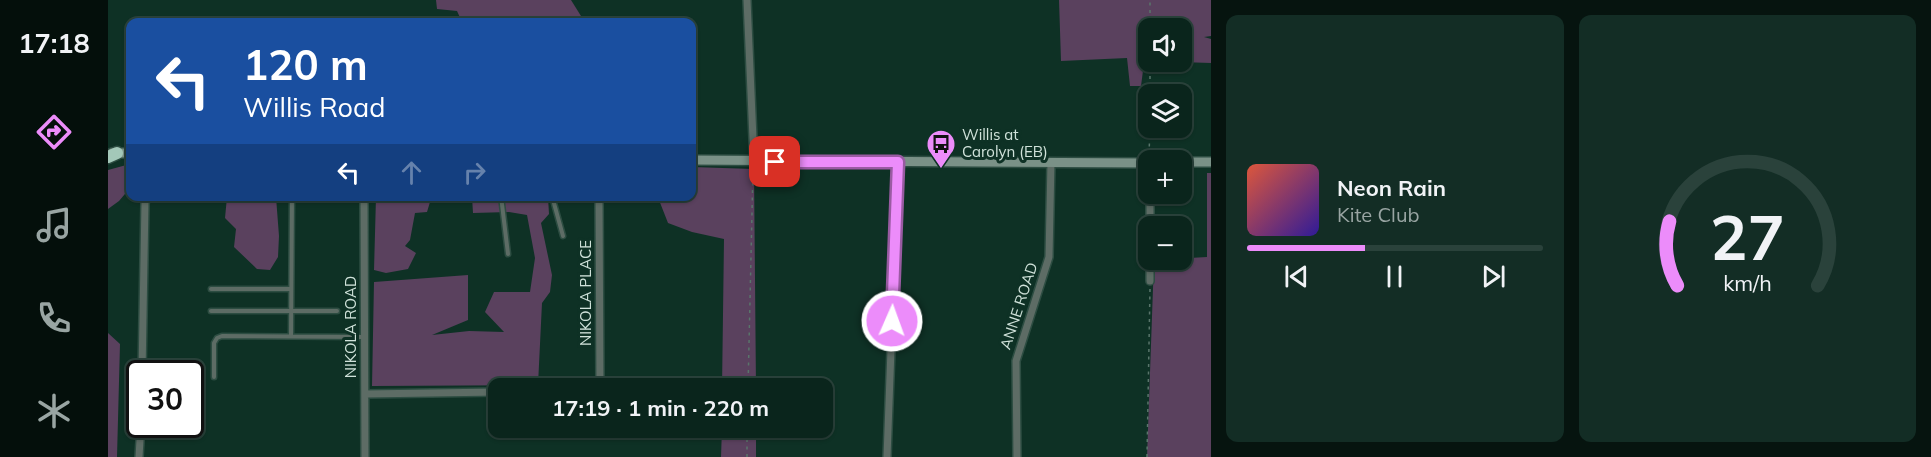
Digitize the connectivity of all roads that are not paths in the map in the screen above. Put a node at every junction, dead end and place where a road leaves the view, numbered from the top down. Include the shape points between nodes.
1 (747, 0) edge
2 (110, 153) edge
3 (126, 153) edge
4 (696, 160) edge
5 (1138, 161) edge
6 (754, 162) junction
7 (898, 162) junction
8 (1051, 162) junction
9 (1192, 162) edge
10 (1211, 162) edge
11 (146, 201) edge
12 (291, 201) edge
13 (364, 201) edge
14 (502, 201) edge
15 (553, 201) edge
16 (599, 201) edge
17 (563, 236) dead end
18 (508, 254) dead end
19 (1150, 270) edge
20 (1150, 281) road end
21 (211, 289) dead end
22 (291, 289) junction
23 (291, 310) junction
24 (211, 311) dead end
25 (337, 311) dead end
26 (291, 336) junction
27 (365, 337) junction
28 (142, 360) edge
29 (214, 377) dead end
30 (600, 378) edge
31 (488, 392) edge
32 (365, 394) junction
33 (140, 438) edge
34 (139, 457) edge
35 (365, 457) edge
36 (887, 457) edge
37 (1017, 457) edge

1 - 6 street
2 - 3 street
4 - 6 street
5 - 8 street
6 - 7 street
7 - 8 street
7 - 36 street
8 - 37 street, ANNE ROAD via 1049,257 1016,361
9 - 10 street
11 - 28 street
12 - 22 lane
13 - 27 street, NIKOLA ROAD
14 - 18 lane
15 - 17 lane
16 - 30 street, NIKOLA PLACE
19 - 20 street
21 - 22 lane
22 - 23 lane
23 - 24 lane
23 - 25 lane
23 - 26 lane
26 - 27 lane
26 - 29 lane via 217,338
27 - 32 street, NIKOLA ROAD
31 - 32 street
32 - 35 street, NIKOLA ROAD
33 - 34 street

